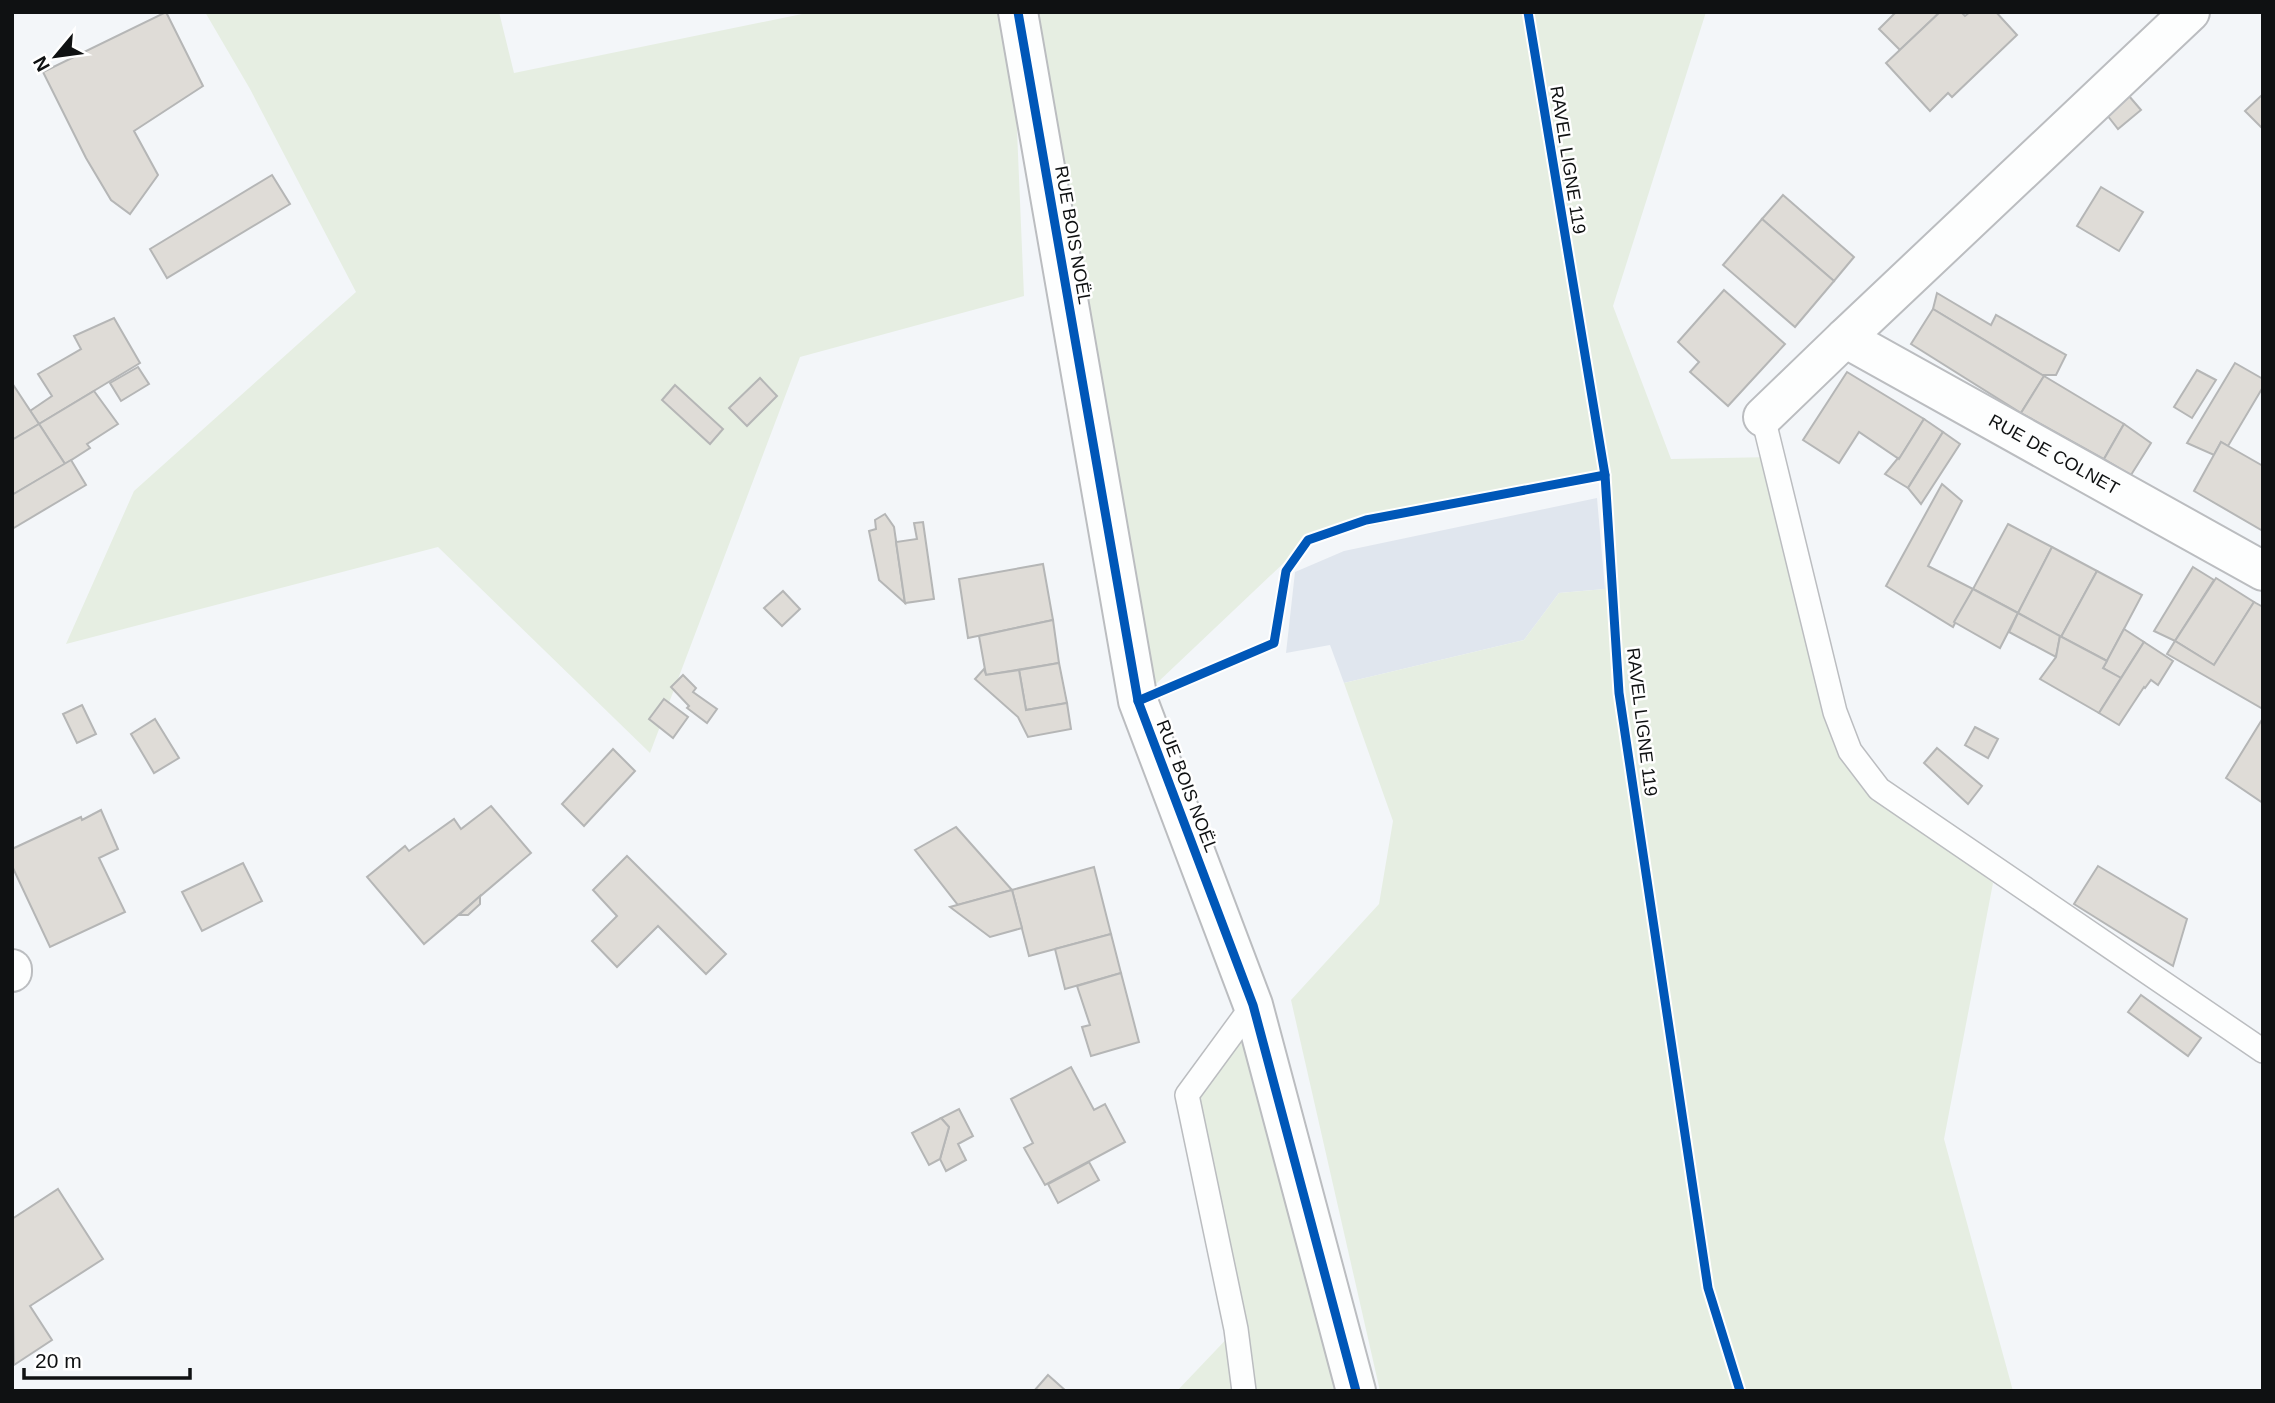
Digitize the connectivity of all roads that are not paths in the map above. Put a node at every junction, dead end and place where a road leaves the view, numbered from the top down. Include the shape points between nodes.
1 (1018, 12) edge
2 (2190, 12) edge
3 (1845, 338) junction
4 (1763, 417) joint
5 (2263, 571) edge
6 (1253, 1005) junction
7 (2263, 1051) edge
8 (1244, 1391) edge
9 (1356, 1391) edge

1 - 6 street, RUE BOIS NOËL via 1138,701
2 - 3 street
3 - 4 street
3 - 5 street, RUE DE COLNET
4 - 7 lane via 1835,712 1850,751 1873,782
6 - 8 lane via 1186,1095 1238,1342
6 - 9 street, RUE BOIS NOËL

